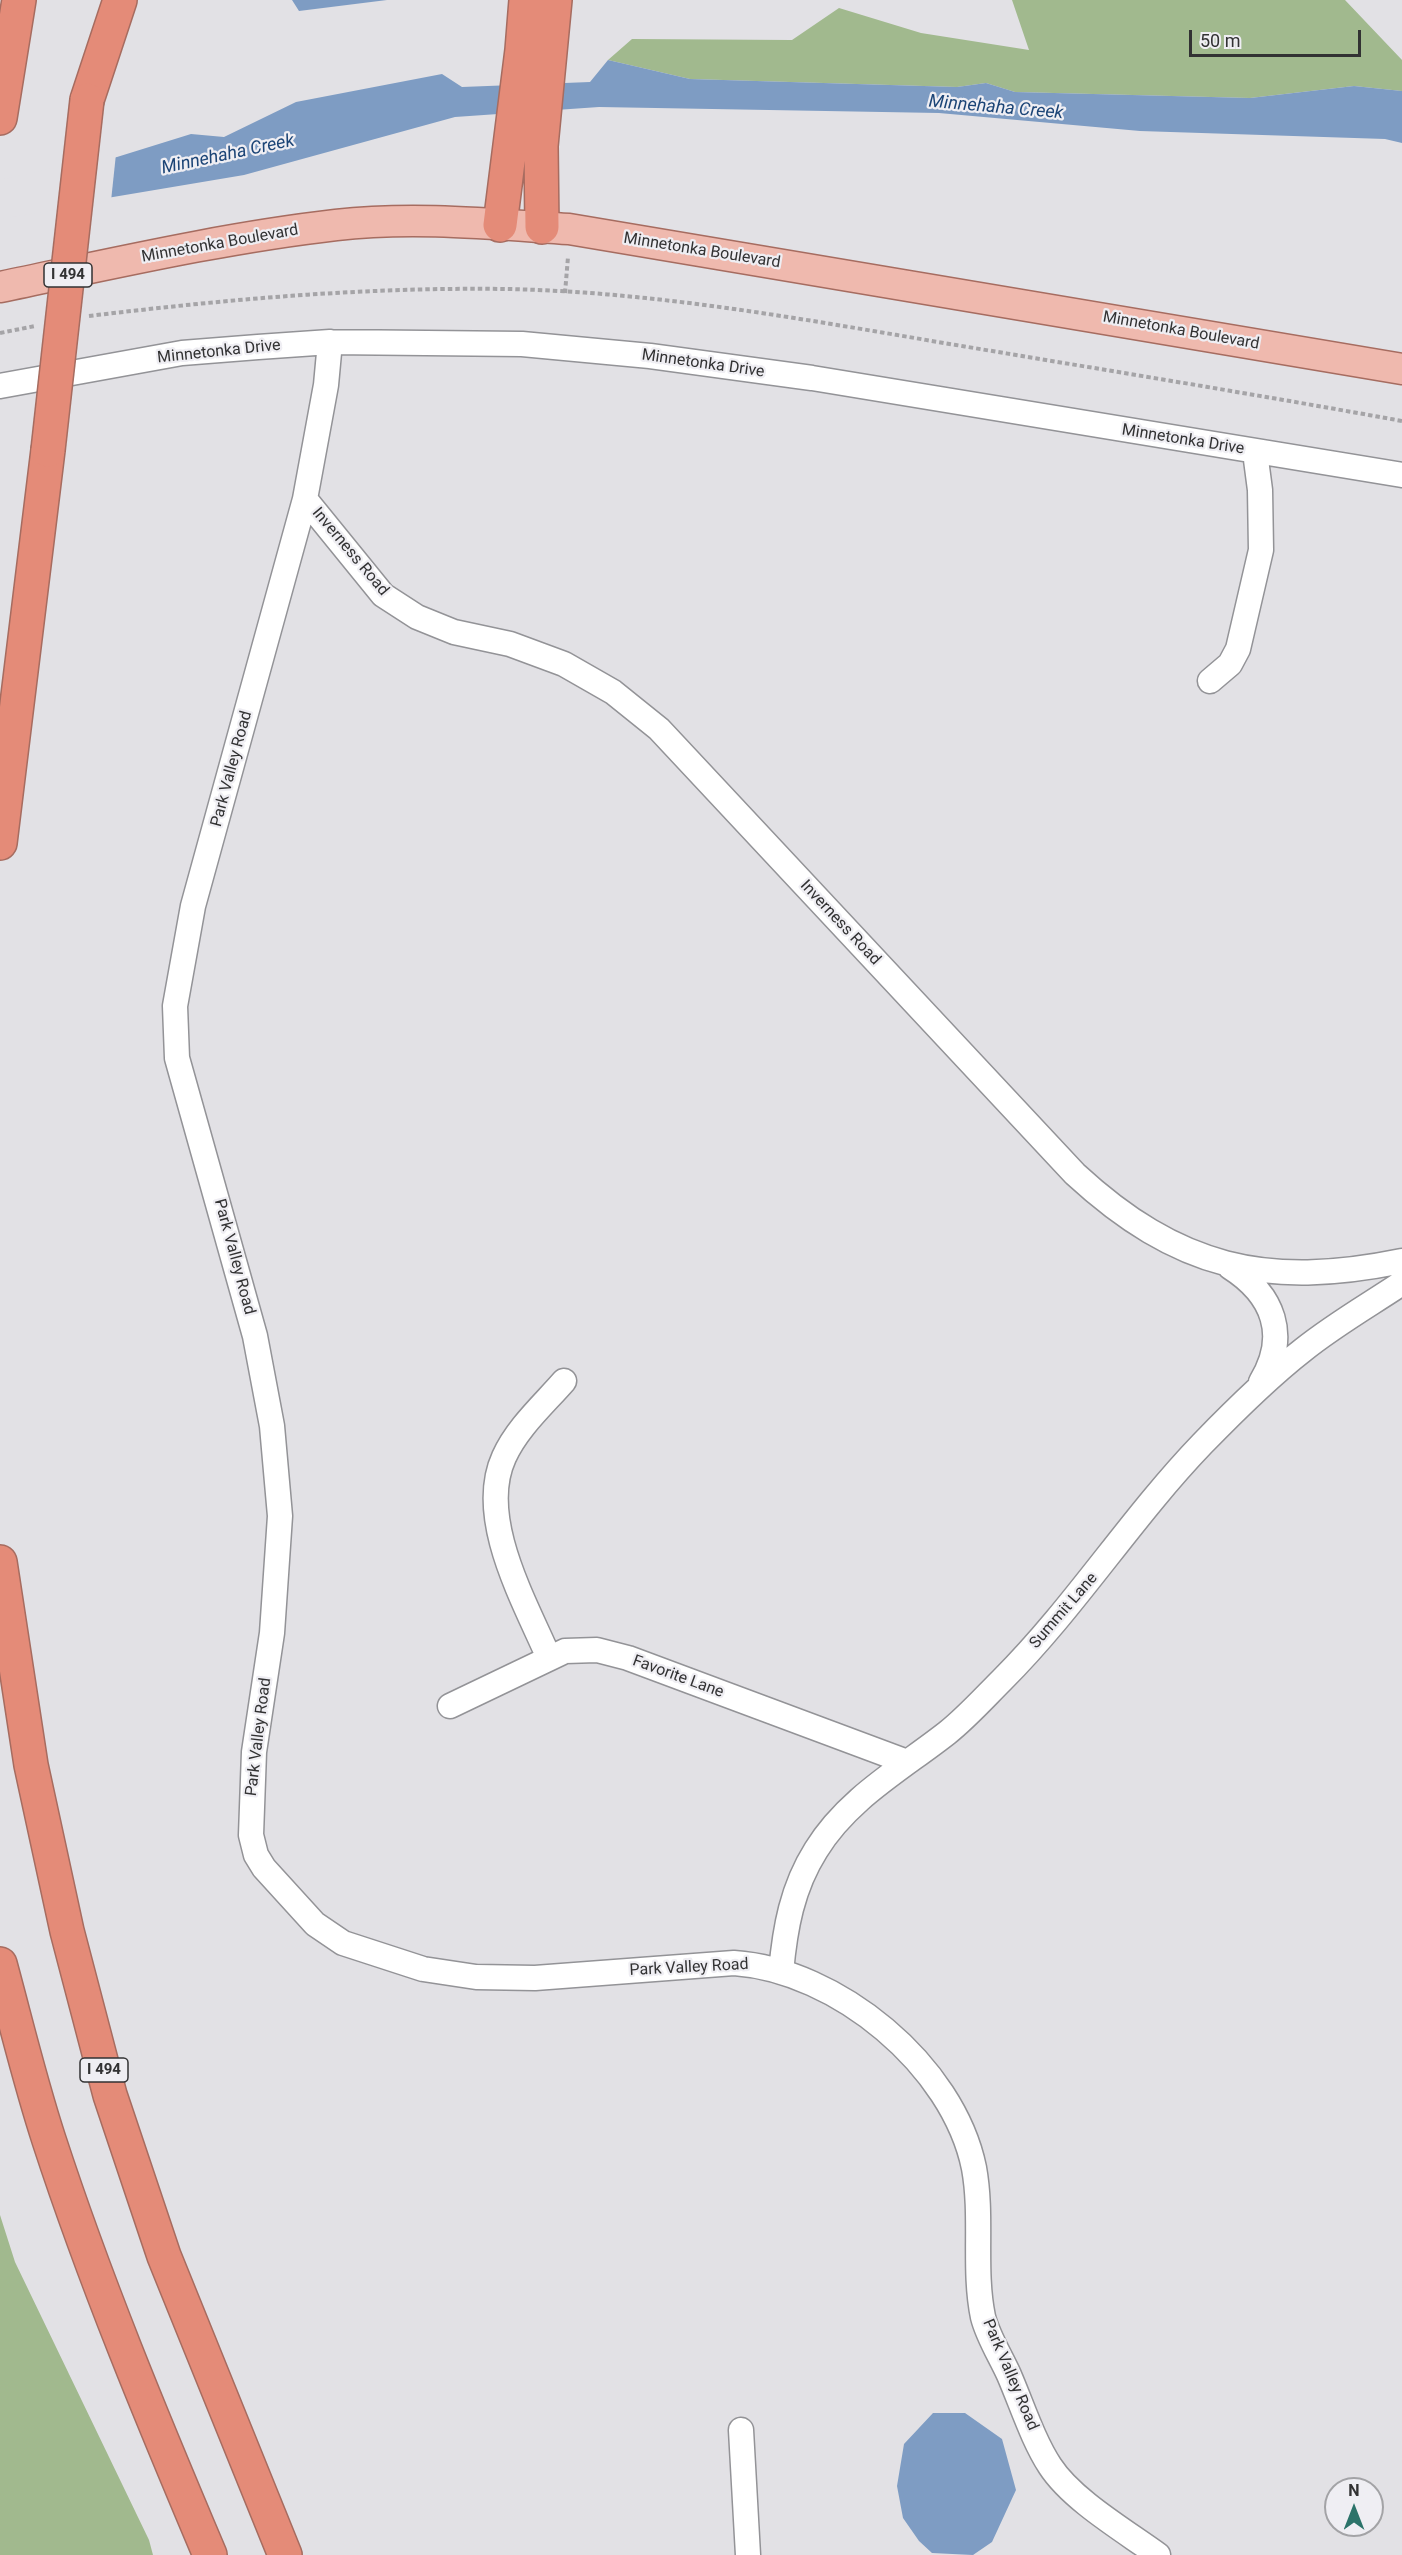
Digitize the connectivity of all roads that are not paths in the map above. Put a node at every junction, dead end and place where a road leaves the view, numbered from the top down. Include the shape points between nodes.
1 (19, 0) edge
2 (96, 0) edge
3 (120, 0) edge
4 (526, 0) edge
5 (555, 0) edge
6 (579, 0) edge
7 (547, 60) junction
8 (87, 100) junction
9 (0, 118) edge
10 (500, 225) junction
11 (542, 227) junction
12 (0, 287) edge
13 (330, 342) junction
14 (1402, 369) edge
15 (0, 386) edge
16 (1255, 452) junction
17 (1402, 475) edge
18 (305, 499) junction
19 (1210, 681) dead end
20 (0, 843) edge
21 (1402, 1261) edge
22 (1228, 1266) junction
23 (1402, 1284) edge
24 (564, 1382) dead end
25 (1257, 1389) junction
26 (0, 1563) edge
27 (549, 1658) junction
28 (450, 1706) dead end
29 (907, 1762) junction
30 (0, 1964) edge
31 (781, 1972) junction
32 (741, 2430) dead end
33 (210, 2555) edge
34 (285, 2555) edge
35 (748, 2555) edge
36 (1158, 2555) edge

1 - 9 highway
2 - 8 highway, I 494
3 - 8 highway
4 - 10 highway
5 - 7 highway
6 - 7 highway
7 - 11 highway via 541,146
8 - 20 highway, I 494, bridge
10 - 11 main road, Minnetonka Boulevard
10 - 12 main road, Minnetonka Boulevard via 338,225 226,241
11 - 14 main road, Minnetonka Boulevard
13 - 15 street, Minnetonka Drive via 182,353
13 - 16 street, Minnetonka Drive via 522,344 638,355 822,380
13 - 18 street, Park Valley Road
16 - 17 street, Minnetonka Drive
16 - 19 street via 1261,550 1238,649 1230,664
18 - 22 street, Inverness Road via 383,595 417,617 454,632 510,644 564,664 613,692 659,729 1075,1174 1145,1231
18 - 31 street, Park Valley Road via 193,906 175,1006 177,1058 255,1336 273,1435 280,1516 267,1677 254,1752 251,1835 256,1856 315,1924 343,1942 423,1969 476,1977 535,1978 734,1963
21 - 22 street, Inverness Road via 1360,1270 1307,1274
22 - 25 street via 1249,1279 1265,1298 1274,1321 1275,1344 1269,1369
23 - 25 street, Summit Lane via 1304,1349
24 - 27 street via 503,1457 495,1499 502,1541
25 - 29 street, Summit Lane via 1149,1504 1054,1626 949,1732
26 - 34 highway, I 494 via 31,1765 67,1931 110,2095 164,2256
27 - 28 street, Favorite Lane
27 - 29 street, Favorite Lane via 566,1652 597,1650 628,1658
29 - 31 street, Summit Lane via 841,1816 816,1850 797,1886 785,1926
30 - 33 highway via 48,2137 86,2248
31 - 36 street, Park Valley Road via 849,2001 890,2033 926,2073 952,2112 974,2169 984,2319 1050,2467 1087,2504
32 - 35 street

